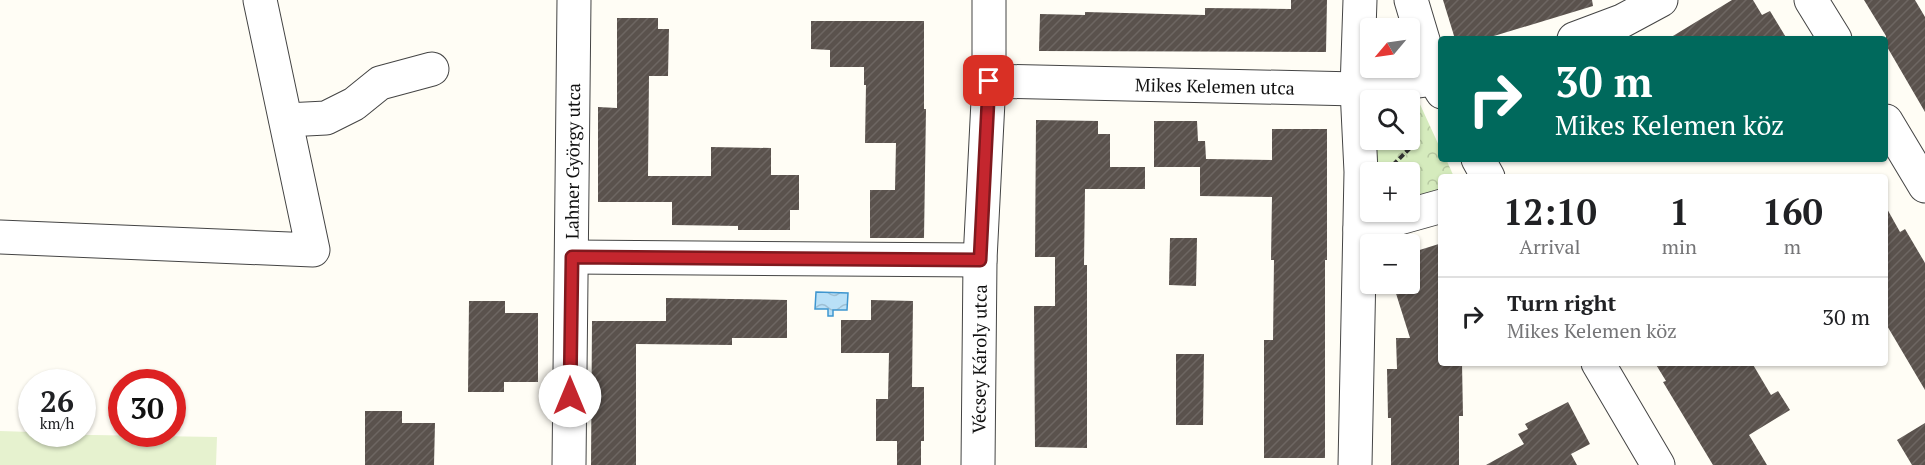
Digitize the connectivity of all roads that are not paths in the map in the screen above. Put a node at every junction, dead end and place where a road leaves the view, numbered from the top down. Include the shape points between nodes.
1 (260, 0) edge
2 (574, 0) edge
3 (989, 0) edge
4 (1360, 0) edge
5 (1411, 0) edge
6 (1661, 0) edge
7 (1811, 0) edge
8 (1582, 36) edge
9 (1833, 36) edge
10 (432, 69) dead end
11 (989, 81) junction
12 (1435, 83) edge
13 (1358, 89) junction
14 (286, 120) junction
15 (1888, 124) edge
16 (1925, 186) edge
17 (1438, 207) edge
18 (1360, 229) junction
19 (0, 237) edge
20 (572, 257) junction
21 (980, 260) junction
22 (1600, 366) edge
23 (569, 465) edge
24 (978, 465) edge
25 (1355, 465) edge
26 (1658, 465) edge

1 - 14 street
2 - 20 street, Lahner György utca
3 - 11 street, Vécsey Károly utca
4 - 13 street
5 - 12 street
6 - 8 street
7 - 9 street
10 - 14 street via 380,83 354,104 326,118
11 - 13 street, Mikes Kelemen utca
11 - 21 street, Vécsey Károly utca
12 - 13 street, Mikes Kelemen utca
13 - 18 street
14 - 19 street via 313,250
15 - 16 street
17 - 18 street
18 - 25 street
20 - 21 street
20 - 23 street, Lahner György utca
21 - 24 street, Vécsey Károly utca
22 - 26 street

